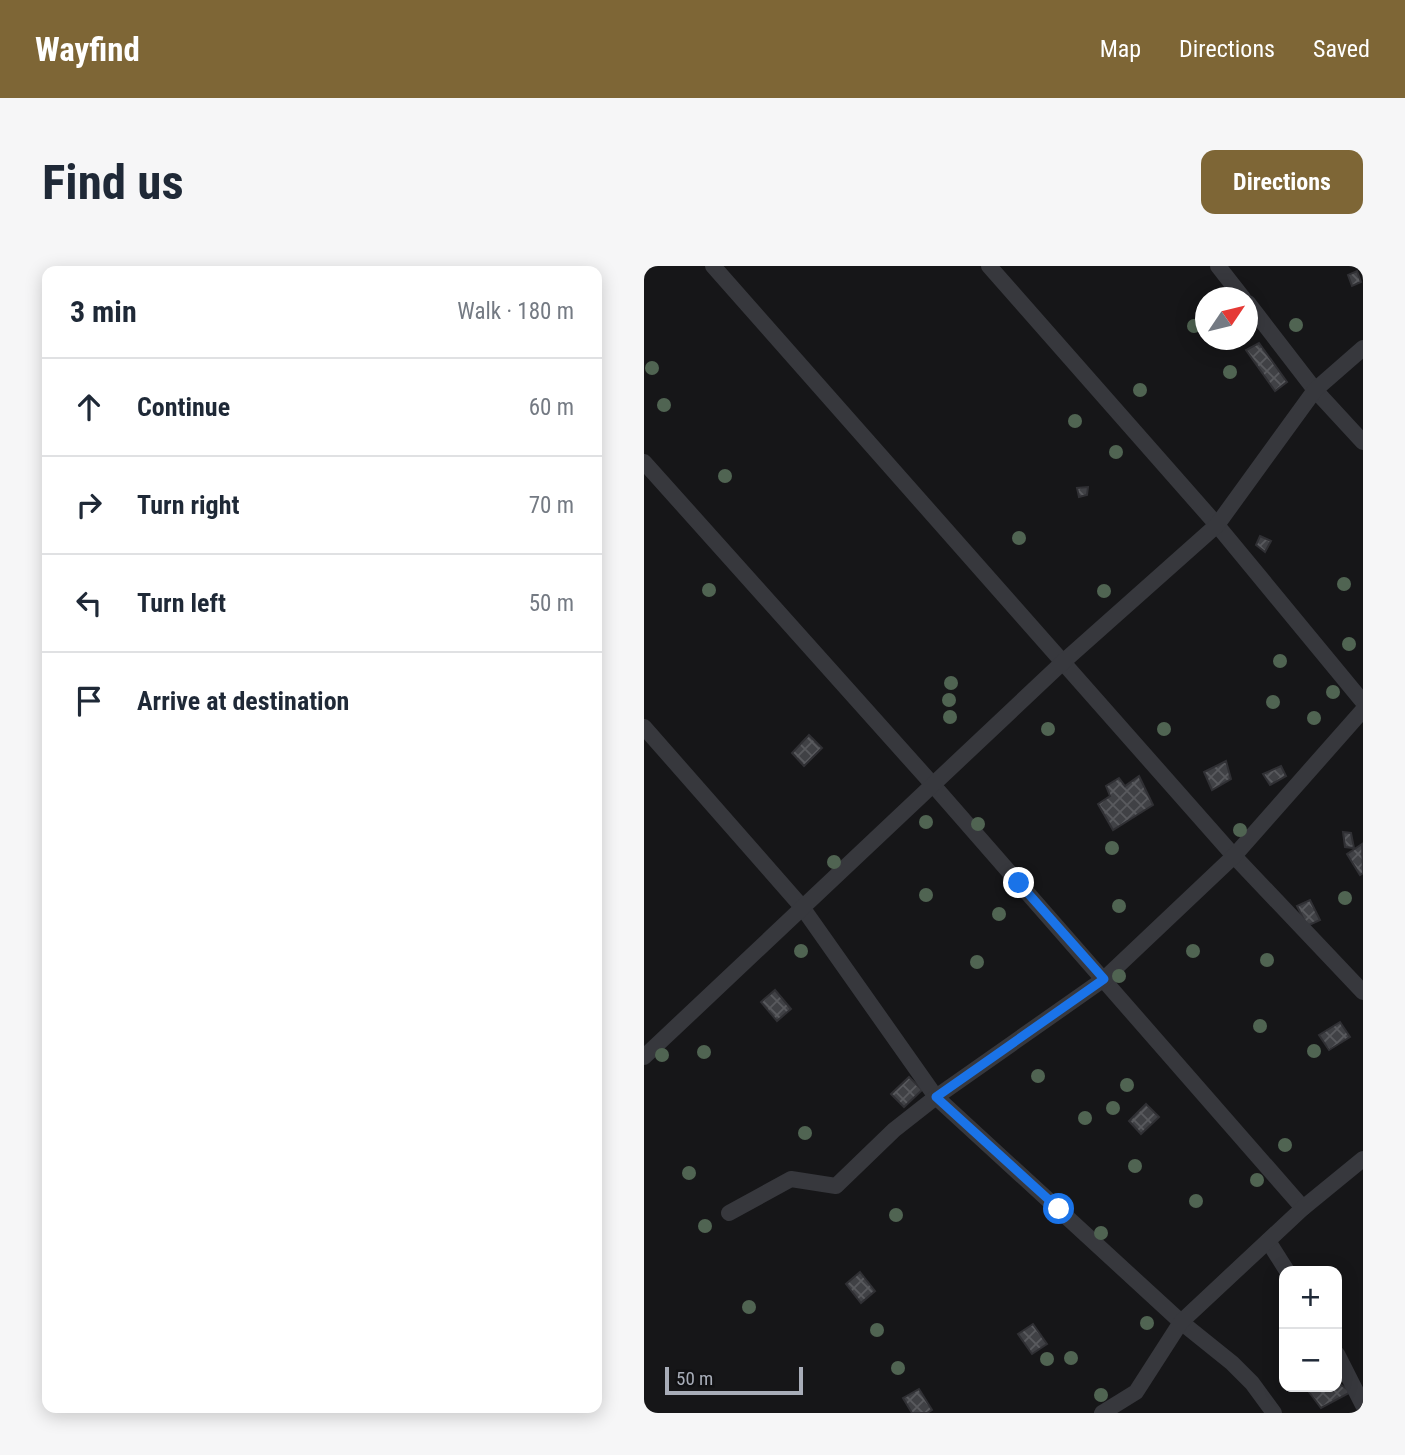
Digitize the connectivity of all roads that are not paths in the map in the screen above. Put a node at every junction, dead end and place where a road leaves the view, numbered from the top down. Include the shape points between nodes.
1 (713, 266) edge
2 (989, 266) edge
3 (1219, 266) edge
4 (1235, 287) edge
5 (1258, 316) edge
6 (1363, 348) edge
7 (1315, 390) junction
8 (1363, 442) edge
9 (644, 462) edge
10 (1217, 525) junction
11 (1063, 662) junction
12 (1363, 702) edge
13 (1363, 710) edge
14 (644, 727) edge
15 (934, 786) junction
16 (1234, 856) junction
17 (803, 907) junction
18 (1104, 979) junction
19 (1363, 992) edge
20 (644, 1057) edge
21 (936, 1097) junction
22 (1363, 1158) edge
23 (1303, 1208) junction
24 (729, 1213) dead end
25 (1268, 1241) junction
26 (1284, 1266) edge
27 (1181, 1322) junction
28 (1342, 1364) edge
29 (1363, 1405) edge
30 (1102, 1413) edge
31 (1274, 1413) edge

1 - 11 street
2 - 10 street
3 - 4 street
5 - 7 street
6 - 7 street
7 - 8 street
7 - 10 street
9 - 15 street
10 - 11 street
10 - 12 street
11 - 15 street
11 - 16 street
13 - 16 street
14 - 17 street
15 - 17 street
15 - 18 street
16 - 18 street
16 - 19 street
17 - 20 street
17 - 21 street
18 - 21 street
18 - 23 street
21 - 24 street via 836,1186 791,1179
21 - 27 street
22 - 23 street
23 - 25 street
25 - 26 street
25 - 27 street
27 - 30 street via 1136,1392
27 - 31 street via 1252,1383
28 - 29 street

